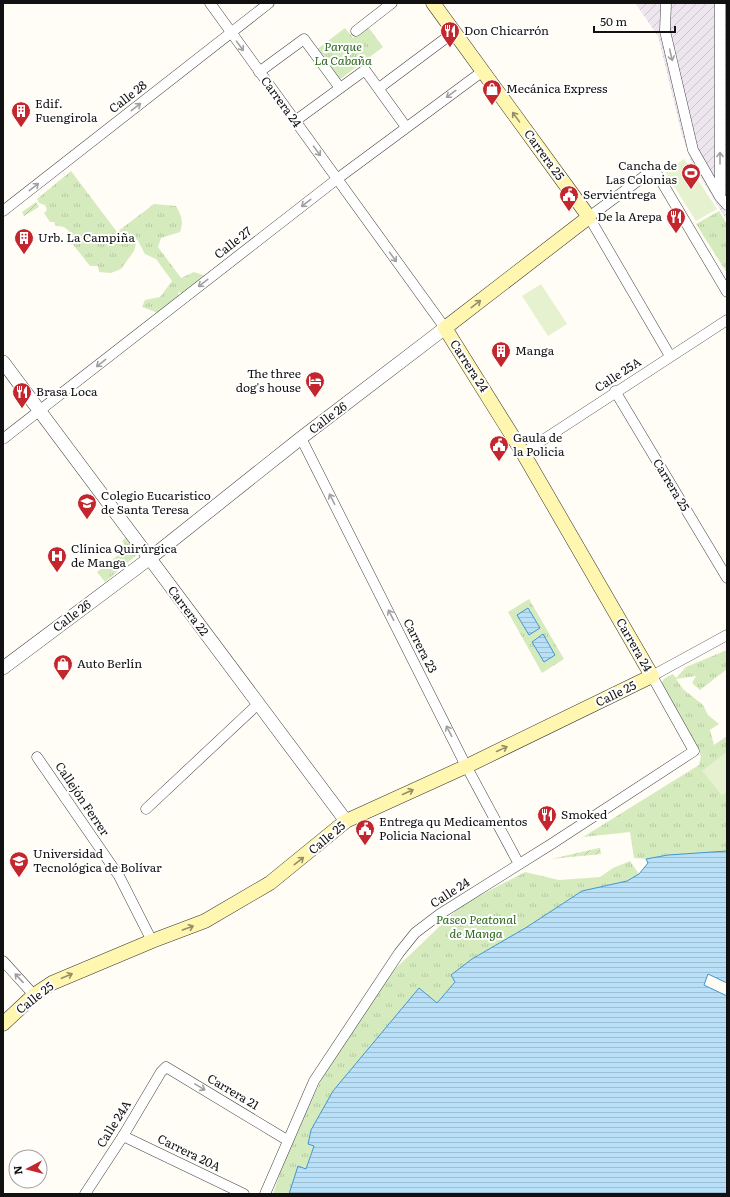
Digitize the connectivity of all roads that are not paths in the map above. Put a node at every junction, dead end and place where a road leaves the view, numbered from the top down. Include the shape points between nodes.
1 (210, 3) edge
2 (269, 3) edge
3 (392, 3) edge
4 (433, 3) edge
5 (666, 3) edge
6 (720, 3) edge
7 (356, 31) dead end
8 (454, 32) junction
9 (230, 33) junction
10 (483, 71) junction
11 (259, 72) junction
12 (340, 88) junction
13 (379, 88) junction
14 (295, 121) junction
15 (406, 127) junction
16 (337, 179) junction
17 (720, 197) junction
18 (727, 205) edge
19 (3, 211) edge
20 (589, 216) junction
21 (727, 292) edge
22 (727, 320) edge
23 (445, 328) junction
24 (670, 356) junction
25 (3, 362) edge
26 (615, 392) junction
27 (39, 410) junction
28 (301, 438) junction
29 (3, 439) edge
30 (523, 453) junction
31 (149, 559) junction
32 (727, 578) edge
33 (727, 635) edge
34 (3, 668) edge
35 (652, 676) junction
36 (258, 704) junction
37 (694, 751) joint
38 (37, 757) dead end
39 (467, 766) junction
40 (146, 809) dead end
41 (346, 821) junction
42 (520, 864) junction
43 (152, 941) junction
44 (3, 961) edge
45 (34, 995) junction
46 (3, 1024) edge
47 (166, 1067) joint
48 (123, 1136) junction
49 (287, 1140) junction
50 (85, 1194) edge
51 (244, 1194) edge
52 (265, 1194) edge

1 - 9 street, Carrera 24
2 - 9 street, Calle 28
3 - 7 street
4 - 8 main road, Carrera 25
5 -> 17 street via 666,31 694,150
17 -> 6 street
8 - 10 main road, Carrera 25
8 - 13 street
9 -> 11 street, Carrera 24
19 -> 9 street, Calle 28
10 -> 15 street, Calle 27
20 -> 10 main road, Carrera 25
11 - 12 street via 304,38
11 - 14 street, Carrera 24
12 - 13 street via 365,70
12 - 14 street
13 - 15 street
14 -> 16 street, Carrera 24
15 - 16 street, Calle 27
16 -> 23 street, Carrera 24
16 -> 27 street, Calle 27
17 - 18 street
20 - 21 street, Calle 26 via 654,169
23 -> 20 main road, Calle 26
20 - 24 street, Carrera 25
22 - 24 street, Calle 25A
23 - 28 street, Calle 26
23 - 30 main road, Carrera 24
24 - 26 street, Calle 25A
25 - 27 street, Carrera 22
26 - 30 street, Calle 25A
26 - 32 street, Carrera 25
27 - 29 street, Calle 27
27 - 31 street, Carrera 22
28 - 31 street, Calle 26
39 -> 28 street, Carrera 23
30 - 35 main road, Carrera 24
31 - 34 street, Calle 26
31 - 36 street, Carrera 22
33 - 35 street, Calle 25
35 - 37 street, Carrera 24
39 -> 35 main road, Calle 25
36 - 40 street
36 - 41 street, Carrera 22
37 - 42 street, Calle 24
38 - 43 street, Callejón Ferrer via 119,876
41 -> 39 main road, Calle 25
39 - 42 street, Carrera 23
43 -> 41 main road, Calle 25 via 205,921 270,883
42 - 49 street, Calle 24 via 440,914 415,933 314,1081
45 -> 43 main road, Calle 25 via 52,983
45 -> 44 street
45 - 46 main road, Calle 25
47 - 48 street, Calle 24A
47 -> 49 street, Carrera 21
48 - 50 street, Calle 24A
48 - 51 street, Carrera 20A
49 - 52 street, Calle 24

